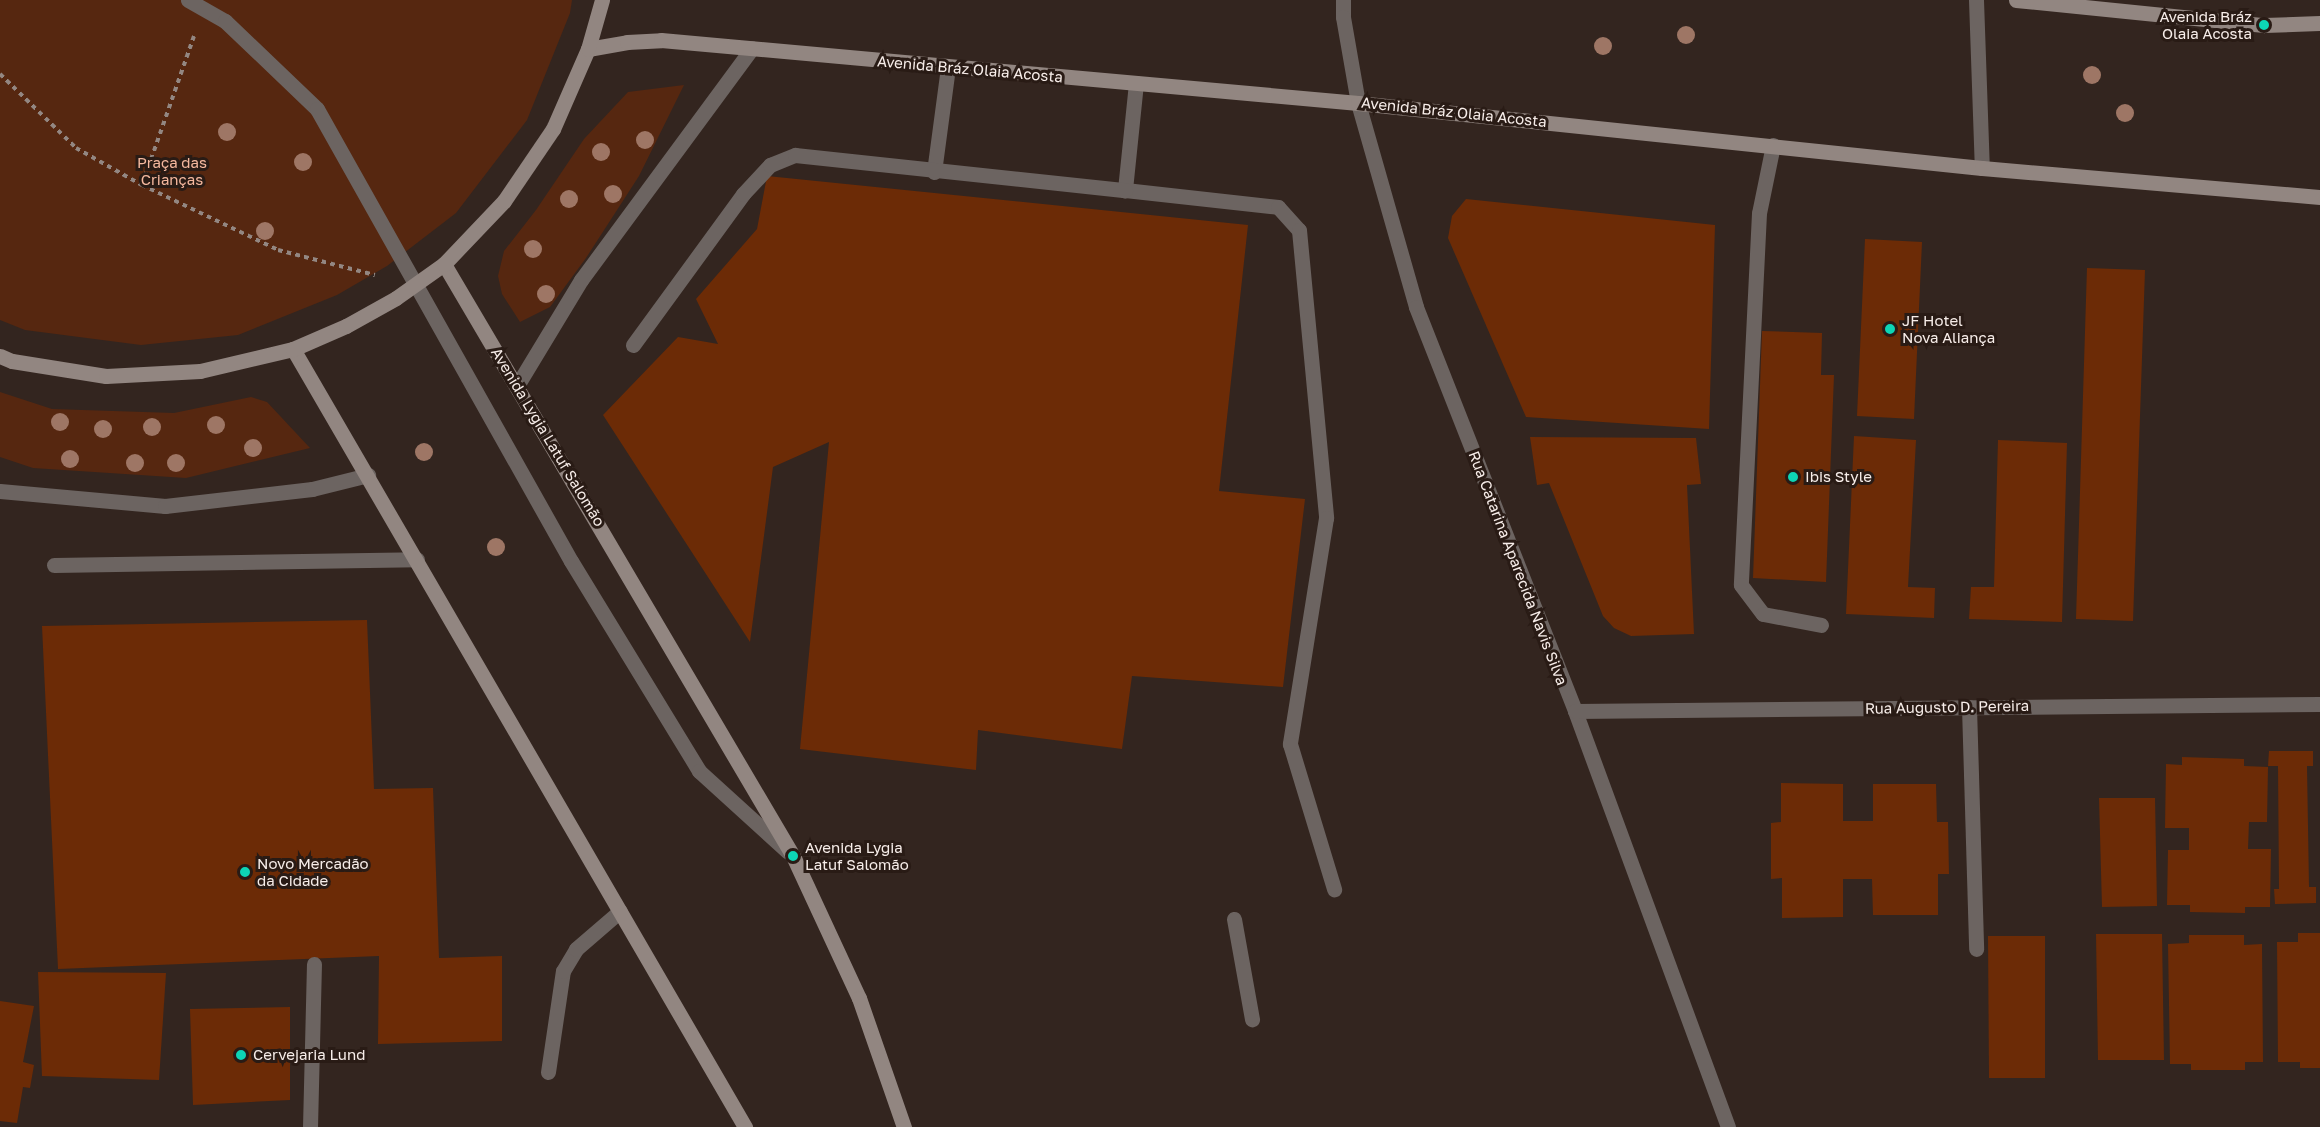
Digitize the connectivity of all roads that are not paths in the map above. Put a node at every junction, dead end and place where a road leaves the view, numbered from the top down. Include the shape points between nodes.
1 (188, 0) edge
2 (603, 0) edge
3 (1343, 0) edge
4 (1976, 0) edge
5 (2016, 0) edge
6 (2320, 23) edge
7 (752, 48) junction
8 (588, 49) junction
9 (948, 67) junction
10 (1136, 83) junction
11 (1358, 103) junction
12 (1773, 146) junction
13 (1982, 168) junction
14 (934, 171) junction
15 (1125, 190) junction
16 (2320, 196) edge
17 (444, 264) junction
18 (414, 285) junction
19 (633, 345) dead end
20 (293, 349) junction
21 (0, 356) edge
22 (518, 384) junction
23 (368, 476) junction
24 (0, 491) edge
25 (417, 558) junction
26 (54, 565) dead end
27 (1821, 625) dead end
28 (2320, 704) edge
29 (1969, 707) junction
30 (1575, 711) junction
31 (793, 856) junction
32 (1334, 889) dead end
33 (620, 911) junction
34 (1234, 919) dead end
35 (1976, 949) dead end
36 (314, 964) dead end
37 (1252, 1020) dead end
38 (548, 1072) dead end
39 (310, 1127) edge
40 (745, 1127) edge
41 (904, 1127) edge
42 (1728, 1127) edge

1 - 18 street via 225,21 317,109
2 - 8 main road
3 - 11 street, Rua Catarina Aparecida Navis Silva
4 - 13 street
5 - 6 main road via 2264,25
7 - 8 main road, Avenida Bráz Olaia Acosta via 661,40
7 - 9 main road, Avenida Bráz Olaia Acosta
7 - 22 street via 581,280
8 - 17 main road via 547,138 504,201
9 - 10 main road, Avenida Bráz Olaia Acosta
9 - 14 street
10 - 11 main road, Avenida Bráz Olaia Acosta
10 - 15 street
11 - 12 main road, Avenida Bráz Olaia Acosta
11 - 30 street, Rua Catarina Aparecida Navis Silva via 1416,307
12 - 13 main road, Avenida Bráz Olaia Acosta
12 - 27 street via 1759,213 1741,585 1763,614
13 - 16 main road, Avenida Bráz Olaia Acosta
14 - 15 street
14 - 19 street via 795,155 770,165 742,194
15 - 32 street via 1278,207 1299,230 1326,518 1290,744
17 - 18 main road
17 - 22 main road, Avenida Lygia Latuf Salomão
18 - 20 main road via 346,327
18 - 31 street via 571,561 699,771
20 - 21 main road via 200,372 106,375
20 - 23 main road
22 - 31 main road, Avenida Lygia Latuf Salomão
23 - 24 street via 312,489 165,506
23 - 25 main road
25 - 26 street
25 - 33 main road
28 - 29 street, Rua Augusto D. Pereira
29 - 30 street, Rua Augusto D. Pereira
29 - 35 street
30 - 42 street, Rua Catarina Aparecida Navis Silva
31 - 41 main road, Avenida Lygia Latuf Salomão via 860,998
33 - 38 street via 576,949 563,971
33 - 40 main road
34 - 37 street
36 - 39 street

